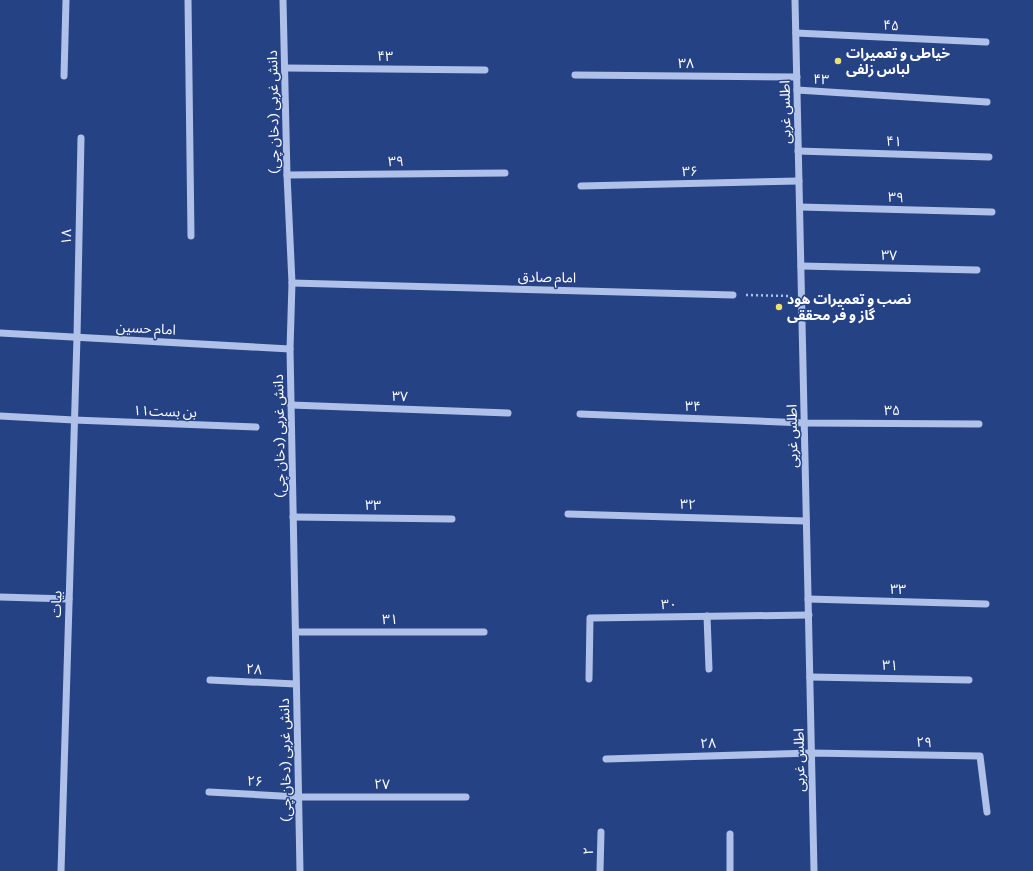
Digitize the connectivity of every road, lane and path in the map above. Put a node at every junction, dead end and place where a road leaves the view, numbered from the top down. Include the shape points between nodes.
1 (66, 0) edge
2 (188, 0) edge
3 (283, 0) edge
4 (795, 0) edge
5 (796, 33) junction
6 (986, 42) dead end
7 (285, 68) junction
8 (485, 70) dead end
9 (575, 75) dead end
10 (64, 76) dead end
11 (797, 77) junction
12 (797, 90) junction
13 (987, 102) dead end
14 (81, 138) dead end
15 (798, 151) junction
16 (988, 157) dead end
17 (505, 172) dead end
18 (287, 175) junction
19 (799, 181) junction
20 (581, 186) dead end
21 (800, 207) junction
22 (992, 212) dead end
23 (191, 236) dead end
24 (801, 266) junction
25 (977, 270) dead end
26 (292, 283) junction
27 (733, 295) joint
28 (802, 296) junction
29 (0, 333) edge
30 (77, 337) junction
31 (290, 349) junction
32 (291, 405) junction
33 (508, 413) dead end
34 (580, 414) dead end
35 (0, 416) edge
36 (74, 420) junction
37 (804, 423) junction
38 (979, 424) dead end
39 (256, 427) dead end
40 (568, 514) dead end
41 (293, 517) junction
42 (452, 519) dead end
43 (806, 521) junction
44 (0, 597) edge
45 (69, 599) junction
46 (808, 599) junction
47 (986, 604) dead end
48 (808, 615) junction
49 (707, 616) junction
50 (296, 632) junction
51 (484, 632) dead end
52 (709, 669) dead end
53 (810, 676) junction
54 (589, 679) dead end
55 (210, 680) dead end
56 (968, 680) dead end
57 (296, 684) junction
58 (811, 753) junction
59 (606, 759) dead end
60 (209, 792) dead end
61 (299, 797) junction
62 (466, 797) dead end
63 (986, 812) dead end
64 (601, 832) dead end
65 (730, 834) dead end
66 (61, 871) edge
67 (300, 871) edge
68 (600, 871) edge
69 (730, 871) edge
70 (814, 871) edge

1 - 10 street
2 - 23 street
3 - 7 street, دانش غربی (دخان چی)
4 - 5 street, اطلس غربی
5 - 6 street, ۴۵
5 - 11 street, اطلس غربی
7 - 8 street, ۴۳
7 - 18 street, دانش غربی (دخان چی)
9 - 11 street, ۳۸
11 - 12 street, اطلس غربی
12 - 13 street, ۴۳
12 - 15 street, اطلس غربی
14 - 30 street, ۱۸
15 - 16 street, ۴۱
15 - 19 street, اطلس غربی
17 - 18 street, ۳۹
18 - 26 street, دانش غربی (دخان چی)
19 - 20 street, ۳۶
19 - 21 street, اطلس غربی
21 - 22 street, ۳۹
21 - 24 street, اطلس غربی
24 - 25 street, ۳۷
24 - 28 street, اطلس غربی
26 - 27 street, امام صادق
26 - 31 street, دانش غربی (دخان چی)
27 - 28 path
28 - 37 street, اطلس غربی
29 - 30 street, امام حسین
30 - 31 street, امام حسین
30 - 36 street, بیات
31 - 32 street, دانش غربی (دخان چی)
32 - 33 street, ۳۷
32 - 41 street, دانش غربی (دخان چی)
34 - 37 street, ۳۴
35 - 36 street, بن بست۱۱
36 - 39 street, بن بست۱۱
36 - 45 street, بیات
37 - 38 street, ۳۵
37 - 43 street, اطلس غربی
40 - 43 street, ۳۲
41 - 42 street, ۳۳
41 - 50 street, دانش غربی (دخان چی)
43 - 46 street, اطلس غربی
44 - 45 street
45 - 66 street, بیات
46 - 47 street, ۳۳
46 - 48 street, اطلس غربی
48 - 49 street, ۳۰
48 - 53 street, اطلس غربی
49 - 52 street
49 - 54 street, ۳۰ via 590,618
50 - 51 street, ۳۱
50 - 57 street, دانش غربی (دخان چی)
53 - 56 street, ۳۱
53 - 58 street, اطلس غربی
55 - 57 street, ۲۸
57 - 61 street, دانش غربی (دخان چی)
58 - 59 street, ۲۸
58 - 63 street, ۲۹ via 980,756
58 - 70 street, اطلس غربی
60 - 61 street, ۲۶
61 - 62 street, ۲۷
61 - 67 street, دانش غربی (دخان چی)
64 - 68 street, ۲
65 - 69 street

